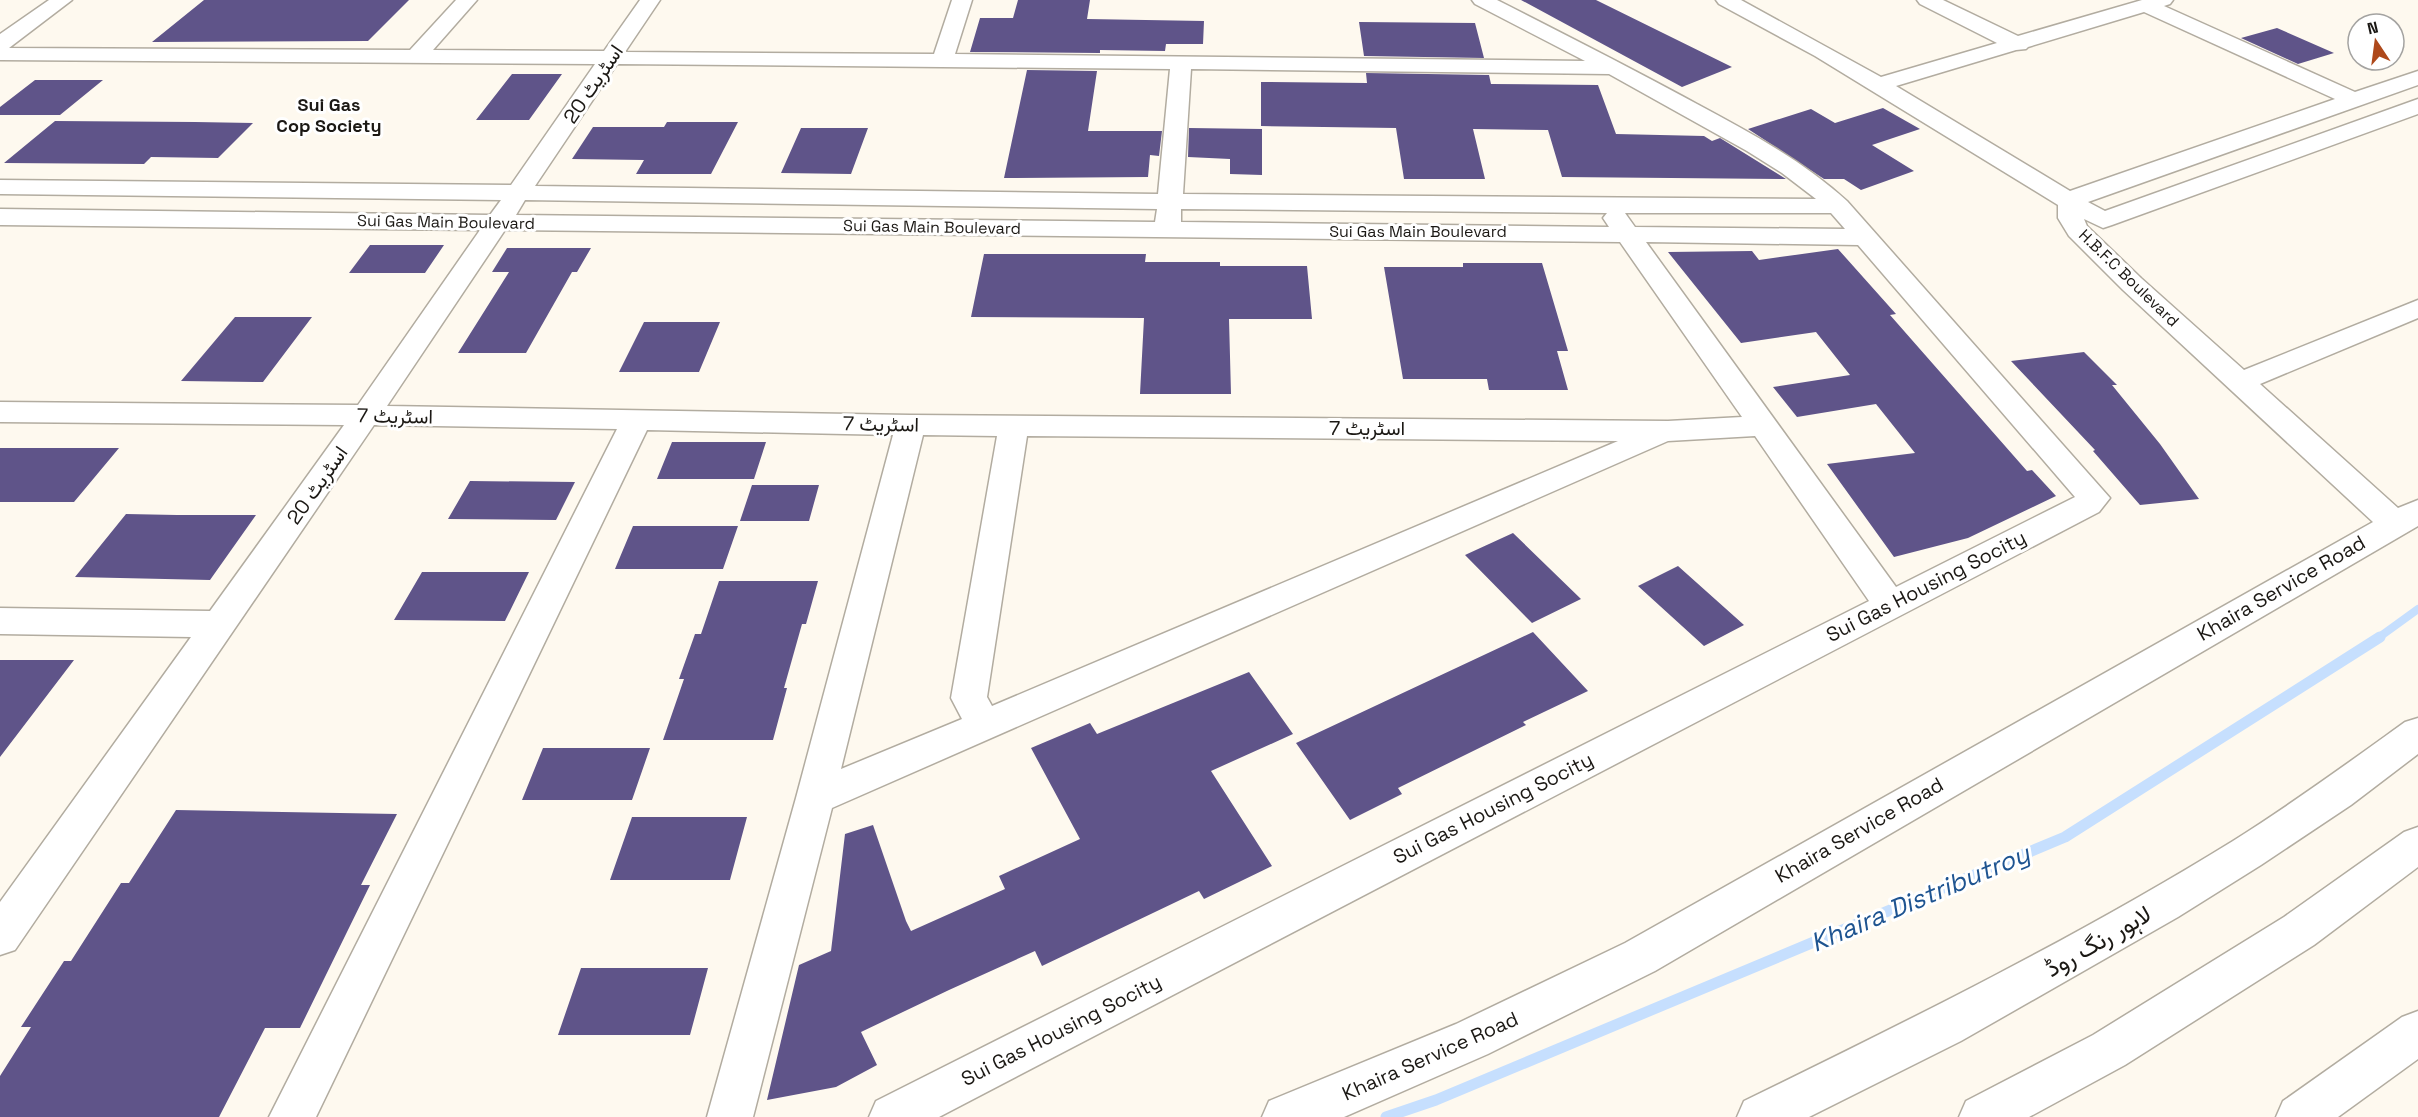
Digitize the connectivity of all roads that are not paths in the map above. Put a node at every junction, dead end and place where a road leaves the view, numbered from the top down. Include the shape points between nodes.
1 (62, 0) edge
2 (467, 0) edge
3 (650, 0) edge
4 (962, 0) edge
5 (1482, 0) edge
6 (1726, 0) edge
7 (1926, 0) edge
8 (2155, 3) edge
9 (0, 44) edge
10 (2019, 45) junction
11 (0, 54) edge
12 (415, 58) junction
13 (610, 58) junction
14 (942, 60) junction
15 (1181, 63) junction
16 (1615, 68) junction
17 (2415, 81) edge
18 (1877, 85) junction
19 (2354, 100) junction
20 (2418, 106) edge
21 (0, 187) edge
22 (519, 191) junction
23 (1169, 201) junction
24 (2070, 203) junction
25 (1609, 206) junction
26 (1838, 206) junction
27 (0, 217) edge
28 (2103, 220) junction
29 (497, 223) junction
30 (1168, 230) junction
31 (1625, 233) junction
32 (1864, 237) junction
33 (2418, 308) edge
34 (2255, 376) junction
35 (0, 412) edge
36 (366, 415) junction
37 (636, 421) junction
38 (910, 425) junction
39 (1014, 425) junction
40 (1762, 426) junction
41 (1668, 431) junction
42 (2410, 516) edge
43 (1890, 604) junction
44 (0, 621) edge
45 (220, 624) junction
46 (983, 724) junction
47 (2418, 734) edge
48 (815, 798) junction
49 (2418, 844) edge
50 (7, 915) edge
51 (2418, 1032) edge
52 (292, 1117) edge
53 (730, 1117) edge
54 (892, 1117) edge
55 (1285, 1117) edge
56 (1760, 1117) edge
57 (1982, 1117) edge
58 (2299, 1117) edge

1 - 9 main road
2 - 12 main road
3 - 13 main road, اسٹریٹ 20
4 - 14 main road
5 - 16 main road
6 - 18 main road via 1779,26
7 - 10 main road
8 - 10 main road
8 - 19 main road
10 - 18 main road
11 - 12 main road
12 - 13 main road
13 - 14 main road
13 - 22 main road, اسٹریٹ 20
14 - 15 main road
15 - 16 main road
15 - 23 main road
16 - 26 main road via 1812,182
17 - 19 main road, H.B.F.C Boulevard
18 - 24 main road
19 - 24 main road, H.B.F.C Boulevard via 2086,193
20 - 28 main road, H.B.F.C Boulevard
21 - 22 main road, Sui Gas Main Boulevard
22 - 23 main road, Sui Gas Main Boulevard
22 - 29 main road, اسٹریٹ 20
23 - 25 main road, Sui Gas Main Boulevard
23 - 30 main road
24 - 28 main road
24 - 42 main road, H.B.F.C Boulevard via 2071,221 2098,252
25 - 26 main road, Sui Gas Main Boulevard
25 - 31 main road
26 - 32 main road
27 - 29 main road, Sui Gas Main Boulevard
28 - 34 main road, H.B.F.C Boulevard via 2101,227 2111,241
29 - 30 main road, Sui Gas Main Boulevard
29 - 36 main road, اسٹریٹ 20
30 - 31 main road, Sui Gas Main Boulevard
31 - 32 main road, Sui Gas Main Boulevard
31 - 40 main road
32 - 43 main road, Sui Gas Housing Socity via 2094,498
33 - 34 main road
34 - 42 main road, H.B.F.C Boulevard
35 - 36 main road, اسٹریٹ 7
36 - 37 main road, اسٹریٹ 7
36 - 45 main road, اسٹریٹ 20
37 - 38 main road, اسٹریٹ 7
37 - 52 main road
38 - 39 main road, اسٹریٹ 7
38 - 48 main road
39 - 41 main road, اسٹریٹ 7
39 - 46 main road via 969,698
40 - 41 main road, اسٹریٹ 7
40 - 43 main road
41 - 46 main road
42 - 55 main road, Khaira Service Road via 1640,957 1472,1039
43 - 54 main road, Sui Gas Housing Socity
44 - 45 main road
45 - 50 main road, اسٹریٹ 20
46 - 48 main road
47 - 56 main road, لاہور رنگ روڈ via 2247,853 2163,904 1945,1026
48 - 53 main road
49 - 57 main road via 2289,937 2109,1050
51 - 58 main road

